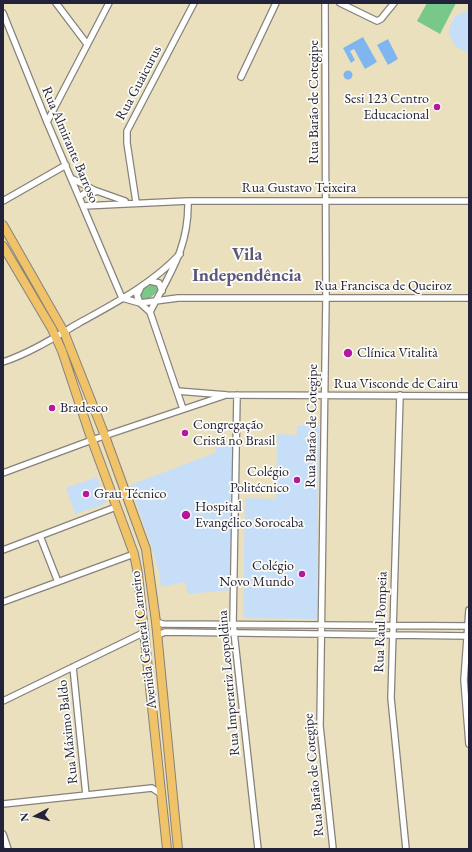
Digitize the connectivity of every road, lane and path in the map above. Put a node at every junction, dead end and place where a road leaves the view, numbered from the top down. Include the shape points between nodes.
1 (56, 3) edge
2 (109, 3) edge
3 (194, 3) edge
4 (276, 3) edge
5 (325, 3) edge
6 (340, 3) edge
7 (394, 3) edge
8 (3, 13) edge
9 (87, 44) junction
10 (241, 77) dead end
11 (47, 122) junction
12 (66, 164) junction
13 (73, 179) junction
14 (97, 192) junction
15 (79, 197) junction
16 (326, 200) junction
17 (3, 201) edge
18 (188, 201) junction
19 (469, 201) edge
20 (136, 202) junction
21 (129, 203) junction
22 (83, 206) junction
23 (3, 225) edge
24 (3, 232) edge
25 (3, 246) edge
26 (180, 254) junction
27 (150, 281) junction
28 (117, 285) junction
29 (141, 286) junction
30 (162, 291) junction
31 (130, 293) junction
32 (122, 298) junction
33 (178, 298) junction
34 (326, 298) junction
35 (469, 298) edge
36 (156, 302) junction
37 (140, 303) junction
38 (150, 312) junction
39 (64, 332) junction
40 (56, 336) junction
41 (3, 362) edge
42 (177, 391) junction
43 (227, 395) junction
44 (237, 395) junction
45 (325, 395) junction
46 (400, 395) junction
47 (469, 396) edge
48 (183, 409) junction
49 (105, 436) junction
50 (92, 440) junction
51 (3, 473) edge
52 (116, 507) junction
53 (40, 536) junction
54 (3, 550) edge
55 (134, 554) junction
56 (58, 582) junction
57 (3, 602) edge
58 (469, 610) edge
59 (156, 622) junction
60 (233, 623) junction
61 (322, 625) junction
62 (393, 626) junction
63 (469, 626) edge
64 (144, 632) junction
65 (234, 632) junction
66 (322, 634) junction
67 (393, 635) junction
68 (158, 636) junction
69 (469, 636) edge
70 (73, 667) junction
71 (3, 701) edge
72 (469, 744) edge
73 (161, 794) junction
74 (86, 795) junction
75 (3, 804) edge
76 (3, 834) edge
77 (8, 849) edge
78 (167, 849) edge
79 (178, 849) edge
80 (258, 849) edge
81 (333, 849) edge
82 (406, 849) edge

1 - 9 street
2 - 9 street
3 - 20 street, Rua Guaicurus via 127,131 126,143
4 - 10 street
5 - 16 street, Rua Barão de Cotegipe
6 - 7 street via 377,20 381,19
8 - 11 street, Rua Almirante Barroso
9 - 11 street
11 - 12 street, Rua Almirante Barroso
12 - 13 street, Rua Almirante Barroso
12 - 17 street
13 - 14 street, Rua Gustavo Teixeira
13 - 15 street, Rua Almirante Barroso
14 - 15 street via 85,193
14 - 21 street, Rua Gustavo Teixeira
15 - 22 street, Rua Almirante Barroso
16 - 18 street, Rua Gustavo Teixeira
16 - 19 street, Rua Gustavo Teixeira
16 - 34 street, Rua Barão de Cotegipe
18 - 20 street, Rua Gustavo Teixeira
18 - 26 street via 187,232
20 - 21 street, Rua Gustavo Teixeira
21 - 22 street, Rua Gustavo Teixeira
22 - 28 street, Rua Almirante Barroso
23 - 24 street
23 - 39 main road, Avenida General Carneiro
25 - 40 main road, Avenida General Carneiro
26 - 27 street
26 - 30 street
27 - 29 street
27 - 30 street via 159,283
28 - 31 street via 122,292
28 - 32 street, Rua Almirante Barroso
29 - 31 street
29 - 37 street via 137,295
30 - 33 street, Rua Francisca de Queiroz
30 - 36 street
31 - 32 street
32 - 37 street
32 - 39 street
33 - 34 street, Rua Francisca de Queiroz
33 - 36 street, Rua Francisca de Queiroz
34 - 35 street, Rua Francisca de Queiroz
34 - 45 street, Rua Barão de Cotegipe
36 - 37 street
36 - 38 street
37 - 38 street
38 - 42 street
39 - 40 street
39 - 49 main road, Avenida General Carneiro
40 - 41 street via 16,358
40 - 50 main road, Avenida General Carneiro
42 - 43 street, Rua Visconde de Cairu
42 - 48 street
43 - 44 street, Rua Visconde de Cairu
43 - 48 street, Rua Visconde de Cairu
44 - 45 street, Rua Visconde de Cairu
44 - 60 street, Rua Imperatriz Leopoldina
45 - 46 street, Rua Visconde de Cairu
45 - 61 street, Rua Barão de Cotegipe
46 - 47 street, Rua Visconde de Cairu
46 - 62 street, Rua Raul Pompeia
48 - 49 street, Rua Visconde de Cairu
49 - 50 street
49 - 59 main road, Avenida General Carneiro via 146,549
50 - 51 street
50 - 52 main road, Avenida General Carneiro
52 - 53 street
52 - 55 main road, Avenida General Carneiro
53 - 54 street
53 - 56 street
55 - 56 street
55 - 64 main road, Avenida General Carneiro
56 - 57 street
58 - 63 street
59 - 60 street
59 - 68 main road, Avenida General Carneiro
60 - 61 street
60 - 65 street, Rua Imperatriz Leopoldina
61 - 62 street
61 - 66 street, Rua Barão de Cotegipe
62 - 63 street
62 - 67 street, Rua Raul Pompeia
63 - 69 street
64 - 70 street
64 - 73 main road, Avenida General Carneiro
65 - 66 street
65 - 68 street via 165,632
65 - 80 street, Rua Imperatriz Leopoldina
66 - 67 street
66 - 81 street, Rua Barão de Cotegipe via 320,726
67 - 69 street
67 - 82 street, Rua Raul Pompeia via 391,698
68 - 79 main road, Avenida General Carneiro
69 - 72 street via 464,680
70 - 71 street
70 - 74 street, Rua Máximo Baldo
73 - 74 street via 152,788
73 - 78 main road, Avenida General Carneiro
74 - 75 street
76 - 77 street

